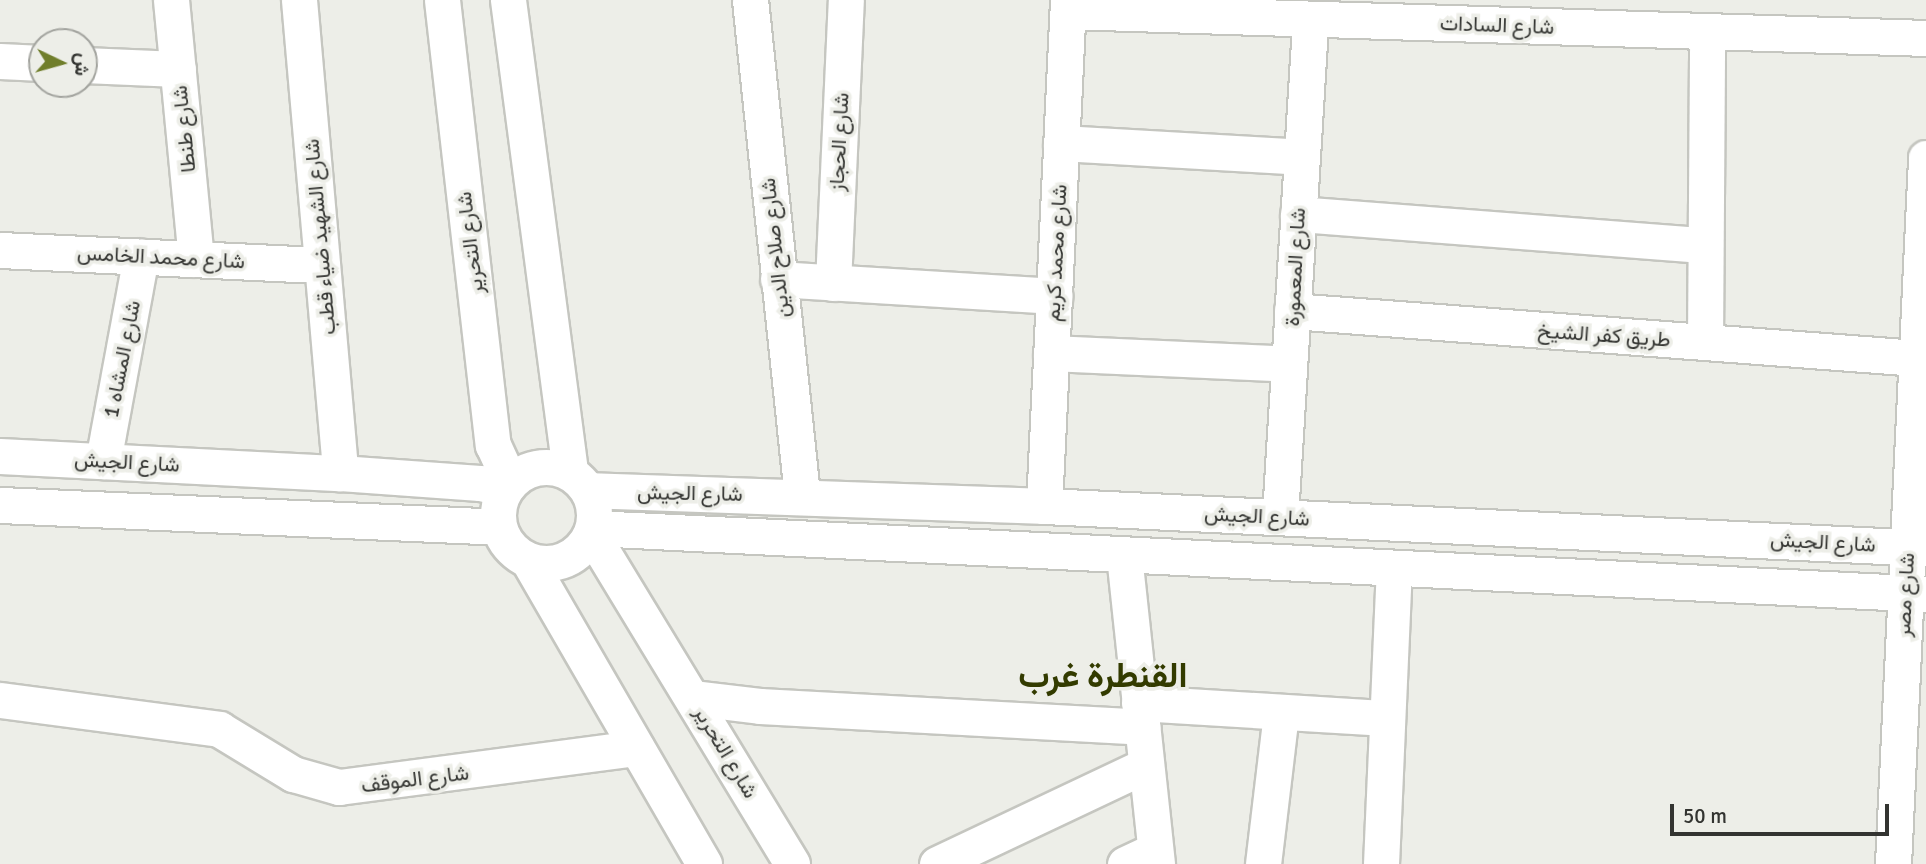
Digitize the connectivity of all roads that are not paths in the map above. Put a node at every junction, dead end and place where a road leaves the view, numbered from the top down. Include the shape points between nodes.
1 (171, 0) edge
2 (299, 0) edge
3 (442, 0) edge
4 (508, 0) edge
5 (750, 0) edge
6 (846, 0) edge
7 (1068, 6) edge
8 (1494, 12) edge
9 (1310, 19) junction
10 (1707, 31) junction
11 (1926, 38) edge
12 (0, 61) edge
13 (28, 62) edge
14 (98, 66) edge
15 (178, 69) junction
16 (1061, 144) junction
17 (1301, 156) junction
18 (1926, 158) edge
19 (1298, 214) junction
20 (1705, 245) junction
21 (0, 250) edge
22 (141, 256) junction
23 (196, 259) junction
24 (322, 265) junction
25 (778, 279) junction
26 (833, 283) junction
27 (1054, 296) junction
28 (1292, 311) junction
29 (1705, 342) junction
30 (1051, 354) junction
31 (1917, 358) junction
32 (1289, 364) junction
33 (0, 456) edge
34 (103, 461) junction
35 (340, 473) junction
36 (579, 481) junction
37 (508, 486) junction
38 (802, 496) junction
39 (0, 505) edge
40 (1044, 506) junction
41 (1279, 516) junction
42 (1322, 519) junction
43 (499, 527) junction
44 (592, 531) junction
45 (1917, 547) edge
46 (1124, 555) junction
47 (528, 561) junction
48 (1318, 565) junction
49 (1394, 568) junction
50 (1916, 594) edge
51 (694, 698) junction
52 (0, 700) edge
53 (1281, 712) junction
54 (1140, 715) junction
55 (1388, 718) junction
56 (636, 748) junction
57 (1146, 765) junction
58 (1146, 859) edge
59 (704, 864) edge
60 (792, 864) edge
61 (937, 864) edge
62 (1263, 864) edge
63 (1381, 864) edge
64 (1893, 864) edge

1 - 15 street, شارع طنطا
2 - 24 street, شارع الشهيد ضياء قطب
3 - 37 street, شارع التحرير via 493,445
4 - 36 street
5 - 25 street, شارع صلاح الدين
6 - 26 street, شارع الحجاز
7 - 9 street, شارع السادات
7 - 16 street, شارع محمد كريم
8 - 9 street, شارع السادات
8 - 10 street, شارع السادات
9 - 17 street, شارع المعمورة
10 - 11 street, شارع السادات
10 - 20 street
12 - 13 street
14 - 15 street
15 - 23 street, شارع طنطا
16 - 17 street
16 - 27 street, شارع محمد كريم
17 - 19 street, شارع المعمورة
18 - 31 street, شارع مصر
19 - 20 street
19 - 28 street, شارع المعمورة
20 - 29 street
21 - 22 street, شارع محمد الخامس
22 - 23 street, شارع محمد الخامس
22 - 34 street, شارع المشاه 1
23 - 24 street, شارع محمد الخامس
24 - 35 street, شارع الشهيد ضياء قطب
25 - 26 street
25 - 38 street, شارع صلاح الدين
26 - 27 street
27 - 30 street, شارع محمد كريم
28 - 29 street, طريق كفر الشيخ
28 - 32 street, شارع المعمورة
29 - 31 street, طريق كفر الشيخ
30 - 32 street
30 - 40 street, شارع محمد كريم
31 - 45 street, شارع مصر
32 - 41 street, شارع المعمورة
33 - 34 street, شارع الجيش
34 - 35 street, شارع الجيش
35 - 37 street, شارع الجيش
36 - 37 street, شارع الجيش via 545,466
36 - 38 street, شارع الجيش
36 - 44 street via 593,503
37 - 43 street
38 - 40 street, شارع الجيش
39 - 43 street
40 - 41 street, شارع الجيش
41 - 42 street, شارع الجيش
42 - 45 street, شارع الجيش
42 - 48 street
43 - 47 street via 509,548
44 - 46 street, شارع الجيش
44 - 47 street via 578,551 558,562
44 - 51 street, شارع التحرير
45 - 50 street, شارع مصر
46 - 48 street, شارع الجيش
46 - 54 street
47 - 56 street
48 - 49 street, شارع الجيش
49 - 50 street, شارع الجيش
49 - 55 street
50 - 64 street, شارع مصر
51 - 54 street via 760,706
51 - 60 street, شارع التحرير
52 - 56 street, شارع الموقف via 219,729 293,774 339,788
53 - 54 street
53 - 55 street
53 - 62 street
54 - 57 street
55 - 63 street
56 - 59 street
57 - 58 street
57 - 61 street

